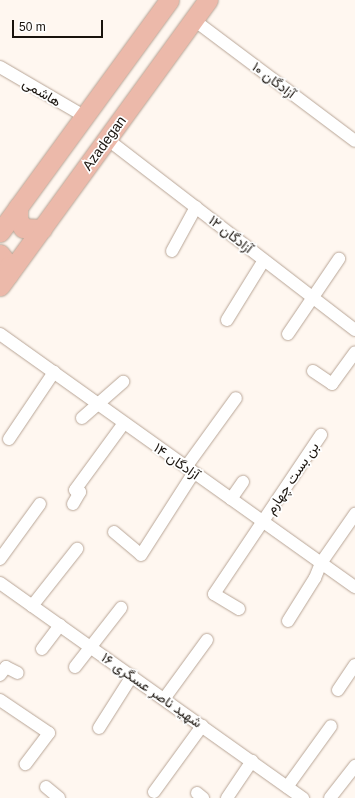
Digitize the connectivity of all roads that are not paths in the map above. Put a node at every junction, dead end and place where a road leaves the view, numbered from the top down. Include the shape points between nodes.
1 (169, 0) edge
2 (208, 0) edge
3 (194, 20) junction
4 (0, 67) edge
5 (84, 116) junction
6 (108, 139) junction
7 (355, 140) edge
8 (18, 207) junction
9 (196, 207) junction
10 (42, 230) junction
11 (0, 232) edge
12 (172, 251) dead end
13 (0, 254) edge
14 (340, 258) dead end
15 (264, 260) junction
16 (4, 281) edge
17 (314, 298) junction
18 (227, 320) dead end
19 (355, 330) edge
20 (0, 334) edge
21 (288, 334) dead end
22 (355, 352) edge
23 (313, 371) dead end
24 (54, 372) junction
25 (123, 382) dead end
26 (236, 398) dead end
27 (97, 403) junction
28 (82, 418) dead end
29 (124, 423) junction
30 (321, 435) dead end
31 (9, 439) dead end
32 (190, 470) junction
33 (243, 482) dead end
34 (231, 499) junction
35 (40, 504) dead end
36 (73, 504) dead end
37 (355, 514) edge
38 (263, 521) junction
39 (114, 532) dead end
40 (78, 549) dead end
41 (0, 559) edge
42 (321, 563) junction
43 (0, 583) edge
44 (355, 587) edge
45 (32, 606) junction
46 (121, 608) dead end
47 (239, 609) dead end
48 (288, 621) dead end
49 (60, 625) junction
50 (207, 640) dead end
51 (91, 648) junction
52 (42, 649) dead end
53 (355, 665) edge
54 (74, 667) dead end
55 (18, 673) dead end
56 (0, 675) edge
57 (132, 676) junction
58 (338, 690) dead end
59 (164, 699) junction
60 (0, 700) edge
61 (202, 726) junction
62 (331, 726) dead end
63 (99, 728) dead end
64 (252, 761) junction
65 (26, 764) dead end
66 (355, 766) edge
67 (46, 787) dead end
68 (287, 787) junction
69 (154, 792) dead end
70 (58, 798) edge
71 (227, 798) edge
72 (303, 798) edge
73 (330, 798) edge

1 - 5 main road
2 - 3 main road, Azadegan
3 - 6 main road, Azadegan
3 - 7 street, ۱۰ آزادگان
4 - 5 street, هاشمی
5 - 8 main road
6 - 9 street, ۱۲ آزادگان
6 - 10 main road, Azadegan
8 - 10 main road via 18,219 23,228 30,231
8 - 11 main road
9 - 12 street
9 - 15 street, ۱۲ آزادگان
10 - 16 main road, Azadegan
13 - 16 main road via 9,266
14 - 17 street
15 - 17 street, ۱۲ آزادگان
15 - 18 street
17 - 19 street, ۱۲ آزادگان
17 - 21 street
20 - 24 street, ۱۴ آزادگان
22 - 23 street via 334,386
24 - 27 street, ۱۴ آزادگان
24 - 31 street
25 - 27 street
26 - 32 street
27 - 28 street
27 - 29 street, ۱۴ آزادگان
29 - 32 street, ۱۴ آزادگان
29 - 36 street via 75,490 80,492
30 - 38 street, بن بست چهارم
32 - 34 street, ۱۴ آزادگان
32 - 39 street via 141,555
33 - 34 street
34 - 38 street, ۱۴ آزادگان
35 - 41 street
37 - 42 street
38 - 42 street, ۱۴ آزادگان
38 - 47 street, بن بست چهارم via 214,594
40 - 45 street
42 - 44 street, ۱۴ آزادگان
42 - 48 street via 315,578
43 - 45 street, ۱۶ شهید ناصر عسگری
45 - 49 street, ۱۶ شهید ناصر عسگری
46 - 51 street
49 - 51 street, ۱۶ شهید ناصر عسگری
49 - 52 street
50 - 59 street
51 - 54 street
51 - 57 street, ۱۶ شهید ناصر عسگری
53 - 58 street
55 - 56 street via 6,667
57 - 59 street, ۱۶ شهید ناصر عسگری
57 - 63 street
59 - 61 street, ۱۶ شهید ناصر عسگری
60 - 65 street via 49,733
61 - 64 street, ۱۶ شهید ناصر عسگری
61 - 69 street
62 - 68 street
64 - 68 street, ۱۶ شهید ناصر عسگری
64 - 71 street
66 - 73 street
67 - 70 street
68 - 72 street, ۱۶ شهید ناصر عسگری

